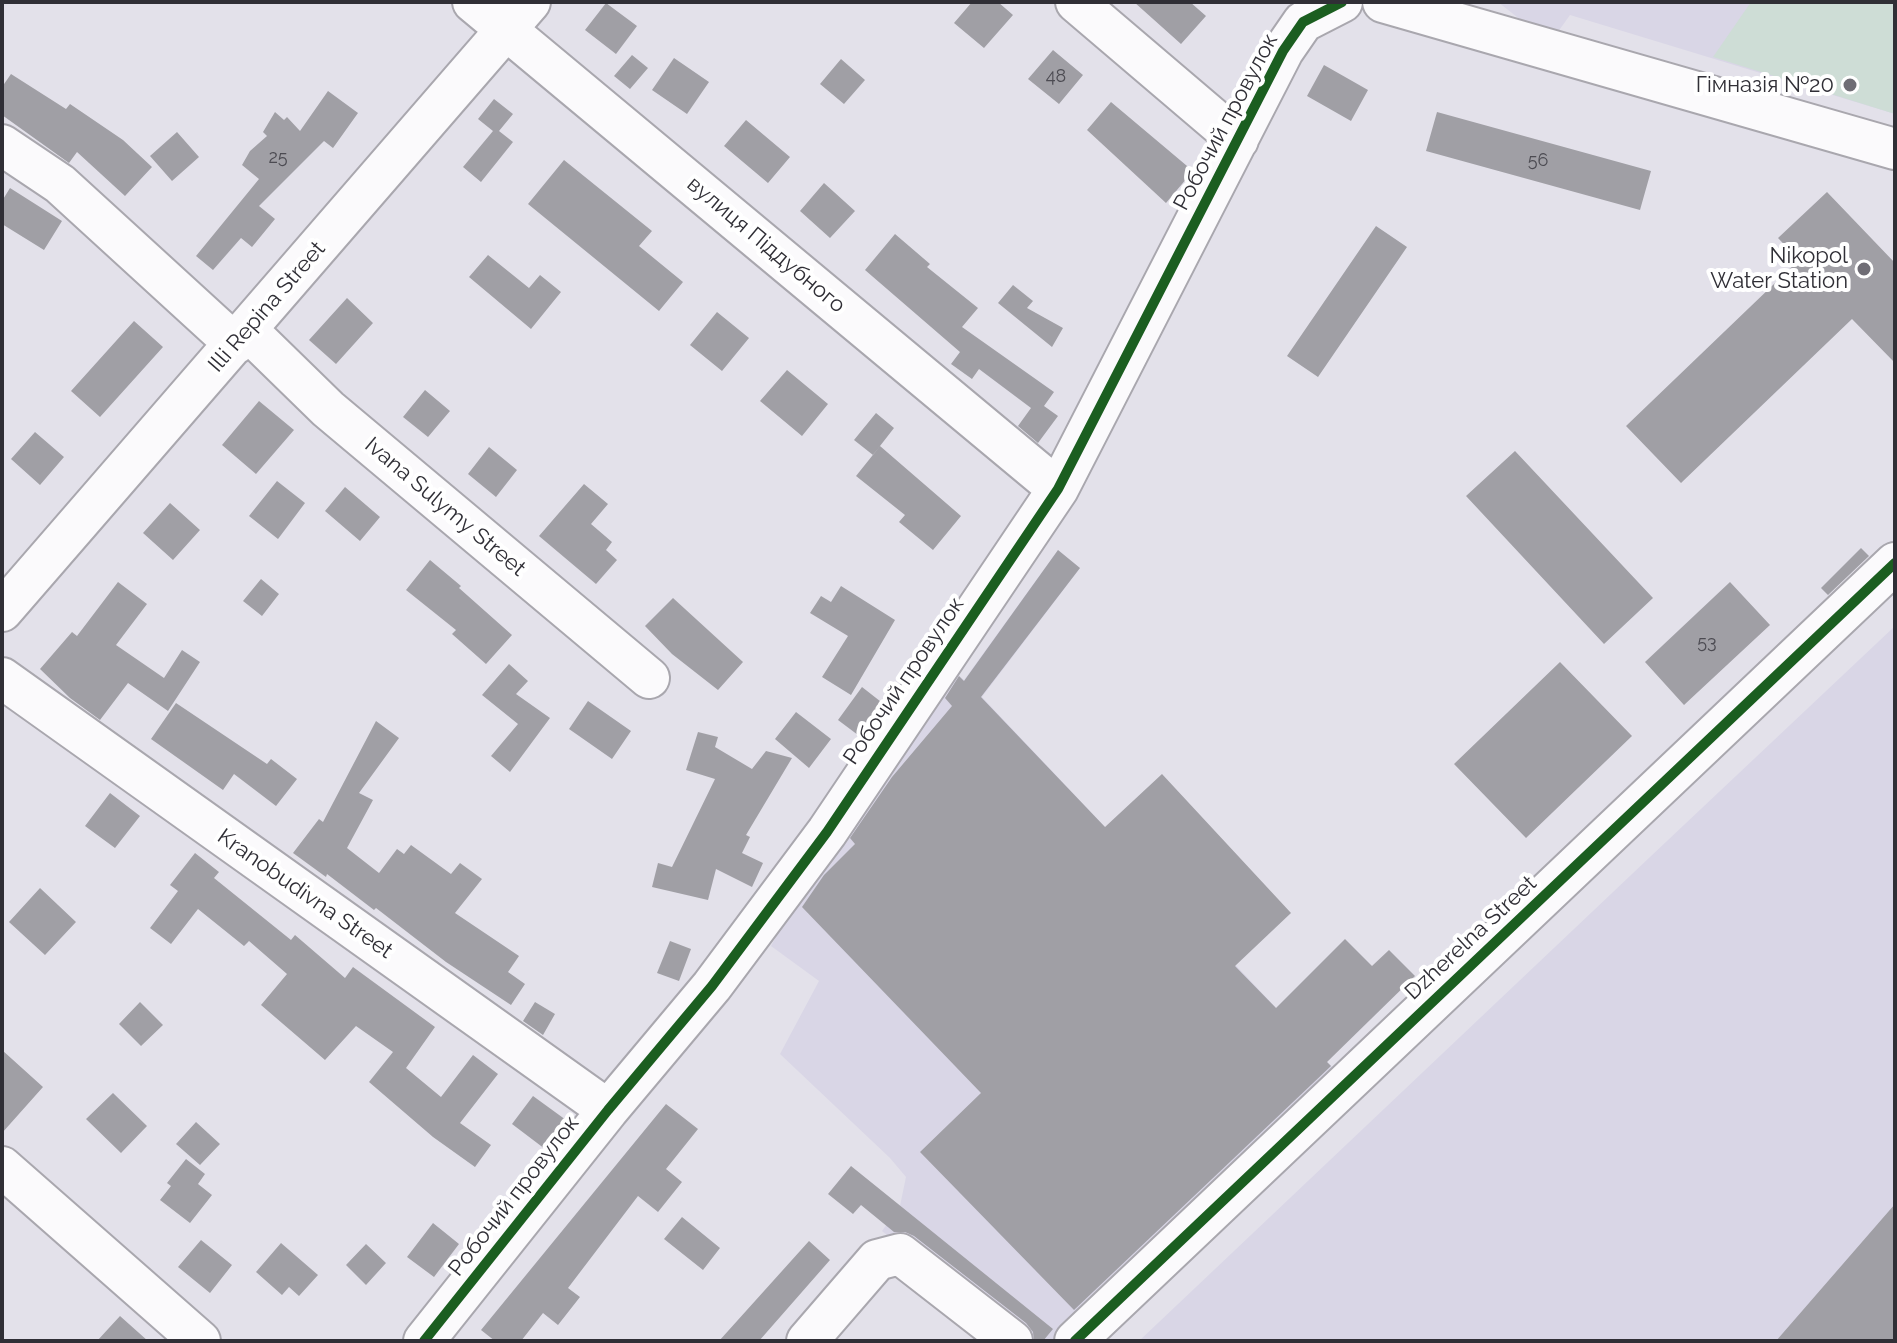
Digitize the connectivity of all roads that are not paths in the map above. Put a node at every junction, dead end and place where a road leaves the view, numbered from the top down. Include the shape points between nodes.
1 (473, 2) edge
2 (1076, 2) edge
3 (1342, 2) edge
4 (1383, 2) edge
5 (518, 16) edge
6 (1238, 140) junction
7 (2, 145) edge
8 (1895, 149) edge
9 (241, 337) junction
10 (1058, 489) junction
11 (1895, 563) edge
12 (2, 611) edge
13 (2, 678) edge
14 (649, 678) dead end
15 (608, 1110) junction
16 (2, 1167) edge
17 (200, 1341) edge
18 (424, 1341) edge
19 (807, 1341) edge
20 (1012, 1341) edge
21 (1075, 1341) edge

1 - 5 street, вулиця Піддубного
2 - 6 street
3 - 6 street, Робочий провулок via 1303,22
4 - 8 street
5 - 9 street, Illi Repina Street
5 - 10 street, вулиця Піддубного
6 - 10 street, Робочий провулок
7 - 9 street, Ivana Sulymy Street via 60,184
9 - 12 street, Illi Repina Street
9 - 14 street, Ivana Sulymy Street
10 - 15 street, Робочий провулок via 827,832 712,986
11 - 21 street, Dzherelna Street
13 - 15 street, Kranobudivna Street
15 - 18 street, Робочий провулок
16 - 17 street
19 - 20 street via 877,1260 900,1254

